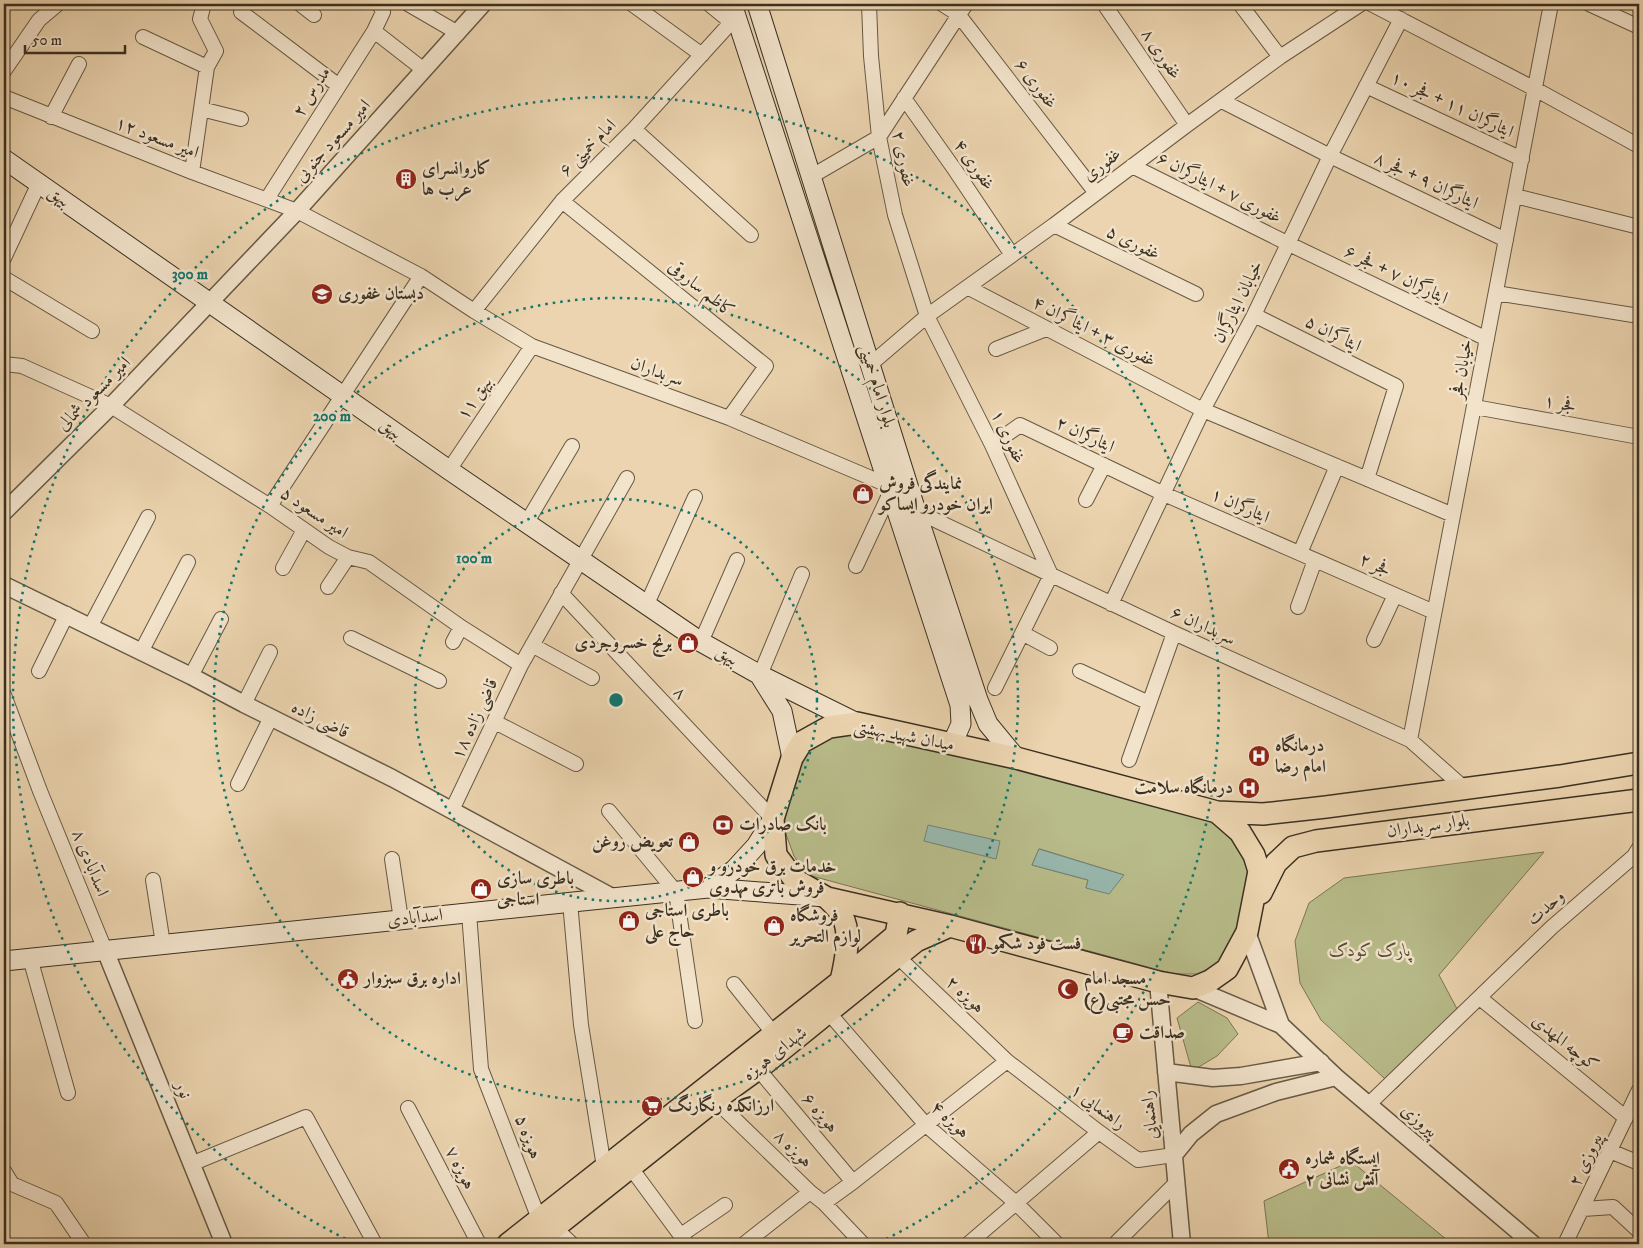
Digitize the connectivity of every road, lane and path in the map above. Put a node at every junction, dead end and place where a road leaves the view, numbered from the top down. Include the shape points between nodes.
1 (58, 4) edge
2 (204, 4) edge
3 (300, 4) edge
4 (379, 4) edge
5 (408, 4) edge
6 (483, 4) edge
7 (632, 4) edge
8 (709, 4) edge
9 (757, 4) edge
10 (869, 4) edge
11 (942, 4) edge
12 (1104, 4) edge
13 (1240, 4) edge
14 (1361, 4) edge
15 (1371, 4) edge
16 (1550, 4) edge
17 (1589, 4) edge
18 (962, 9) edge
19 (241, 12) dead end
20 (733, 14) edge
21 (314, 15) dead end
22 (1401, 19) junction
23 (1639, 27) edge
24 (374, 31) junction
25 (458, 33) junction
26 (143, 37) dead end
27 (702, 55) junction
28 (1280, 57) junction
29 (79, 64) dead end
30 (207, 67) junction
31 (424, 70) junction
32 (4, 71) edge
33 (779, 72) junction
34 (756, 76) junction
35 (338, 86) junction
36 (1366, 86) junction
37 (1535, 89) junction
38 (4, 97) edge
39 (904, 98) junction
40 (1222, 101) junction
41 (201, 110) junction
42 (51, 117) junction
43 (241, 118) dead end
44 (1187, 125) junction
45 (634, 129) junction
46 (879, 137) junction
47 (1639, 146) edge
48 (1330, 156) junction
49 (4, 159) edge
50 (1522, 159) junction
51 (1132, 166) junction
52 (192, 172) junction
53 (812, 176) junction
54 (39, 183) junction
55 (1096, 193) junction
56 (1514, 196) junction
57 (267, 199) junction
58 (562, 201) junction
59 (297, 211) junction
60 (1054, 225) junction
61 (1639, 227) edge
62 (751, 235) dead end
63 (1506, 240) junction
64 (1288, 244) junction
65 (1012, 255) junction
66 (4, 258) edge
67 (421, 276) junction
68 (4, 278) edge
69 (969, 288) junction
70 (1496, 293) junction
71 (1196, 294) dead end
72 (210, 303) junction
73 (474, 311) junction
74 (1254, 315) junction
75 (927, 316) junction
76 (1639, 316) edge
77 (1046, 328) junction
78 (92, 331) dead end
79 (1487, 339) junction
80 (532, 346) junction
81 (996, 349) dead end
82 (4, 364) edge
83 (871, 364) junction
84 (343, 395) junction
85 (111, 406) junction
86 (1474, 407) junction
87 (1203, 410) junction
88 (729, 418) junction
89 (1639, 437) edge
90 (992, 445) junction
91 (572, 446) dead end
92 (1104, 465) junction
93 (1337, 466) junction
94 (450, 470) junction
95 (627, 478) dead end
96 (1367, 479) junction
97 (890, 488) junction
98 (1164, 494) junction
99 (695, 497) dead end
100 (1086, 500) dead end
101 (270, 506) junction
102 (916, 511) junction
103 (4, 512) edge
104 (1453, 515) junction
105 (148, 517) dead end
106 (527, 522) junction
107 (304, 530) junction
108 (1300, 553) junction
109 (348, 557) junction
110 (581, 560) junction
111 (737, 560) dead end
112 (1315, 560) junction
113 (188, 562) dead end
114 (856, 566) dead end
115 (283, 568) dead end
116 (802, 574) dead end
117 (1050, 575) junction
118 (4, 585) edge
119 (328, 587) dead end
120 (561, 593) junction
121 (1395, 594) junction
122 (647, 604) junction
123 (937, 604) junction
124 (1111, 604) junction
125 (1298, 607) dead end
126 (1434, 612) junction
127 (67, 614) junction
128 (221, 620) dead end
129 (90, 627) junction
130 (462, 627) junction
131 (1022, 633) junction
132 (1174, 634) junction
133 (351, 638) dead end
134 (1374, 640) dead end
135 (453, 642) dead end
136 (701, 642) junction
137 (532, 644) junction
138 (1050, 648) dead end
139 (141, 652) junction
140 (270, 652) dead end
141 (521, 665) junction
142 (39, 671) dead end
143 (1080, 671) dead end
144 (760, 675) junction
145 (191, 676) junction
146 (592, 678) dead end
147 (439, 681) dead end
148 (996, 688) dead end
149 (4, 695) edge
150 (1149, 703) junction
151 (244, 704) junction
152 (271, 717) junction
153 (495, 722) junction
154 (857, 723) junction
155 (1410, 740) junction
156 (952, 744) junction
157 (792, 758) junction
158 (1016, 758) junction
159 (1129, 760) dead end
160 (1639, 763) edge
161 (576, 764) dead end
162 (1560, 776) junction
163 (238, 784) dead end
164 (1464, 788) junction
165 (1639, 800) edge
166 (1564, 808) junction
167 (452, 810) junction
168 (609, 811) dead end
169 (1217, 812) junction
170 (773, 819) junction
171 (1639, 848) edge
172 (392, 859) dead end
173 (153, 880) dead end
174 (708, 888) junction
175 (676, 892) junction
176 (614, 898) junction
177 (827, 898) junction
178 (570, 902) junction
179 (1252, 911) junction
180 (469, 913) junction
181 (900, 914) junction
182 (401, 920) junction
183 (950, 926) junction
184 (1247, 932) junction
185 (906, 938) junction
186 (163, 944) junction
187 (105, 950) junction
188 (897, 956) junction
189 (30, 958) junction
190 (4, 961) edge
191 (842, 981) junction
192 (1158, 982) junction
193 (734, 984) dead end
194 (1193, 988) junction
195 (1480, 998) junction
196 (828, 1012) junction
197 (695, 1021) dead end
198 (1281, 1024) junction
199 (774, 1034) junction
200 (1007, 1061) junction
201 (1321, 1062) junction
202 (758, 1069) junction
203 (1166, 1072) junction
204 (1336, 1076) junction
205 (1639, 1090) edge
206 (68, 1093) dead end
207 (714, 1100) junction
208 (1369, 1104) junction
209 (408, 1108) dead end
210 (1626, 1118) junction
211 (926, 1125) junction
212 (1099, 1132) junction
213 (1610, 1151) junction
214 (1174, 1155) junction
215 (192, 1164) junction
216 (1639, 1164) edge
217 (604, 1167) junction
218 (631, 1168) junction
219 (4, 1171) edge
220 (853, 1182) junction
221 (1176, 1184) junction
222 (810, 1192) junction
223 (1016, 1202) junction
224 (824, 1203) junction
225 (725, 1205) dead end
226 (1583, 1209) junction
227 (547, 1224) junction
228 (1639, 1231) edge
229 (684, 1240) edge
230 (84, 1244) edge
231 (224, 1244) edge
232 (375, 1244) edge
233 (479, 1244) edge
234 (508, 1244) edge
235 (534, 1244) edge
236 (572, 1244) edge
237 (744, 1244) edge
238 (863, 1244) edge
239 (968, 1244) edge
240 (1055, 1244) edge
241 (1115, 1244) edge
242 (1182, 1244) edge
243 (1533, 1244) edge
244 (1565, 1244) edge

1 - 32 street via 39,20
2 - 30 street via 200,19 216,51
3 - 21 street
4 - 24 street, مدرس ۲ via 383,12
5 - 25 street
6 - 25 street, امیر مسعود جنوبی
7 - 27 street
8 - 20 street
9 - 33 main road, بلوار امام خمینی
10 - 46 street, غفوری ۲
11 - 18 street, غفوری ۶
12 - 44 street, غفوری ۸
13 - 28 street
14 - 28 street, غفوری
15 - 22 street
16 - 37 street, خیابان فجر
17 - 23 street
18 - 39 street
18 - 55 street, غفوری ۶
19 - 35 street
20 - 27 street, امام خمینی ۶
20 - 34 main road, بلوار امام خمینی
22 - 36 street, خیابان ایثارگران
22 - 37 street
24 - 31 street
24 - 35 street, مدرس ۲
25 - 31 street, امیر مسعود جنوبی
26 - 30 street
27 - 45 street, امام خمینی ۶
28 - 40 street, غفوری
29 - 42 street
30 - 41 street
31 - 59 street, امیر مسعود جنوبی
33 - 34 main road
33 - 53 main road, بلوار امام خمینی
34 - 97 main road, بلوار امام خمینی
35 - 57 street, مدرس ۲
36 - 48 street, خیابان ایثارگران
36 - 50 street, ایثارگران ۱۱ + فجر ۱۰
37 - 47 street
37 - 50 street, خیابان فجر
38 - 42 street, امیر مسعود ۱۲
39 - 46 street
39 - 65 street, غفوری ۴
40 - 44 street, غفوری
40 - 48 street, ایثارگران ۹ + فجر ۸
41 - 43 street
41 - 52 street
42 - 52 street, امیر مسعود ۱۲
44 - 51 street, غفوری
45 - 58 street, امام خمینی ۶
45 - 62 street
46 - 53 street
46 - 75 street, غفوری ۲ via 895,215
48 - 63 street, ایثارگران ۹ + فجر ۸
48 - 64 street, خیابان ایثارگران
49 - 54 main road, بیهق
50 - 56 street, خیابان فجر
51 - 55 street, غفوری
51 - 64 street, غفوری ۷ + ایثارگران ۶
52 - 57 street, امیر مسعود ۱۲
53 - 83 main road, بلوار امام خمینی
54 - 66 street
54 - 72 main road, بیهق
55 - 60 street, غفوری
56 - 61 street
56 - 63 street, خیابان فجر
57 - 59 street, امیر مسعود ۱۲
58 - 73 street, امام خمینی ۶
58 - 88 street, کاظم ساروقی via 766,366
59 - 67 street, امیر مسعود ۱۲
59 - 72 street, امیر مسعود جنوبی
60 - 65 street, غفوری
60 - 71 street, غفوری ۵
63 - 70 street, خیابان فجر
64 - 74 street, خیابان ایثارگران
64 - 79 street, ایثارگران ۷ + فجر ۶
65 - 69 street, غفوری
67 - 73 street, سربداران
67 - 84 street
68 - 78 street
69 - 75 street, غفوری
69 - 77 street, غفوری ۳ + ایثاگران ۴
70 - 76 street
70 - 79 street, خیابان فجر
72 - 84 main road, بیهق
72 - 85 street, امیر مسعود شمالی
73 - 80 street, سربداران
74 - 87 street, خیابان ایثارگران
74 - 96 street, ایثاگران ۵ via 1396,386
75 - 83 street, غفوری
75 - 90 street, غفوری ۱
77 - 81 street
77 - 87 street, غفوری ۳ + ایثاگران ۴
79 - 86 street, خیابان فجر
80 - 88 street, سربداران
80 - 94 street, بیهق ۱۱
82 - 85 street, امیر مسعود ۵ via 22,366
83 - 102 main road, بلوار امام خمینی
84 - 94 main road, بیهق
84 - 101 street
85 - 101 street, امیر مسعود ۵
85 - 103 street, امیر مسعود شمالی
86 - 89 street, فجر ۱
86 - 104 street, خیابان فجر
87 - 93 street, غفوری ۳ + ایثاگران ۴
87 - 98 street, خیابان ایثارگران
88 - 97 street, سربداران
90 - 92 street, ایثارگران ۲ via 1020,425
90 - 117 street, غفوری ۱
91 - 106 street
92 - 98 street, ایثارگران ۲
92 - 100 street
93 - 96 street, غفوری ۳ + ایثاگران ۴
93 - 108 street
94 - 106 main road, بیهق
95 - 110 street, قاضی زاده ۱۸
96 - 104 street, غفوری ۳ + ایثاگران ۴
97 - 114 street
97 - 123 main road, بلوار امام خمینی
98 - 108 street, ایثارگران ۱
98 - 124 street, خیابان ایثارگران
99 - 122 street
101 - 107 street, امیر مسعود ۵
102 - 117 street, سربداران ۶
102 - 123 main road, بلوار امام خمینی
104 - 126 street, خیابان فجر
105 - 129 street
106 - 110 main road, بیهق
107 - 109 street, امیر مسعود ۵
107 - 115 street
108 - 112 street, فجر ۲
109 - 119 street
109 - 130 street, امیر مسعود ۵ via 369,562
110 - 120 street, قاضی زاده ۱۸
110 - 122 main road, بیهق
111 - 136 street
112 - 121 street, فجر ۲
112 - 125 street
113 - 139 street
116 - 144 street
117 - 124 street, سربداران ۶
117 - 131 street
118 - 127 street, قاضی زاده
120 - 137 street, قاضی زاده ۱۸
120 - 170 street, ۸
121 - 126 street, فجر ۲
121 - 134 street
122 - 136 main road, بیهق
123 - 156 main road, بلوار امام خمینی via 960,704 961,724
123 - 158 main road, بلوار امام خمینی via 988,724
124 - 132 street, سربداران ۶
126 - 155 street, خیابان فجر
127 - 129 street, قاضی زاده
127 - 142 street
128 - 145 street
129 - 139 street, قاضی زاده
130 - 135 street
130 - 141 street, امیر مسعود ۵
131 - 138 street
131 - 148 street
132 - 150 street
132 - 155 street, سربداران ۶
133 - 147 street
136 - 144 main road, بیهق
137 - 141 street, قاضی زاده ۱۸
137 - 146 street
139 - 145 street, قاضی زاده
140 - 151 street
141 - 153 street, قاضی زاده ۱۸
143 - 150 street
144 - 154 main road, بیهق
144 - 157 main road via 782,711
145 - 151 street, قاضی زاده
149 - 187 street, اسدآبادی ۸
150 - 159 street
151 - 152 street, قاضی زاده
152 - 163 street
152 - 167 street, قاضی زاده
153 - 161 street
153 - 167 street, قاضی زاده ۱۸
154 - 156 main road, میدان شهید بهشتی
154 - 157 main road, میدان شهید بهشتی via 822,731 802,742
155 - 164 street, سربداران ۶
156 - 158 main road, میدان شهید بهشتی
157 - 170 main road, میدان شهید بهشتی
158 - 169 main road, میدان شهید بهشتی
160 - 162 main road, بلوار سربداران
162 - 164 main road, بلوار سربداران
162 - 166 main road
164 - 169 main road, بلوار سربداران via 1263,814
165 - 166 main road, بلوار سربداران
166 - 179 main road, بلوار سربداران via 1316,841 1293,847 1276,863
167 - 176 street, قاضی زاده
168 - 175 street
169 - 179 main road, میدان شهید بهشتی via 1240,832 1254,856 1259,871
170 - 174 main road via 756,846 734,870
170 - 177 main road, میدان شهید بهشتی via 776,855 794,879
171 - 195 street, وحدت
172 - 182 street
173 - 186 street
174 - 175 main road, اسدآبادی
174 - 177 main road, اسدآبادی
175 - 176 main road, اسدآبادی
175 - 197 street
176 - 178 main road, اسدآبادی
177 - 181 main road, میدان شهید بهشتی
177 - 191 main road via 845,923 848,953
178 - 180 main road, اسدآبادی
178 - 217 street via 581,1025
179 - 184 main road, میدان شهید بهشتی
180 - 182 main road, اسدآبادی
180 - 227 street, هویزه ۵ via 482,1068
181 - 183 main road, میدان شهید بهشتی
181 - 185 main road
182 - 186 main road, اسدآبادی
183 - 185 main road, شهدای هویزه
183 - 192 main road, میدان شهید بهشتی
184 - 194 main road, میدان شهید بهشتی via 1227,970
184 - 198 street
185 - 188 main road, شهدای هویزه
185 - 191 main road, شهدای هویزه
186 - 187 main road, اسدآبادی
187 - 189 main road, اسدآبادی
187 - 215 street, نور
188 - 196 main road, شهدای هویزه
188 - 200 street, هویزه ۲
189 - 190 main road, اسدآبادی
189 - 206 street
191 - 199 main road, شهدای هویزه
192 - 194 main road, میدان شهید بهشتی
192 - 203 street, راهنمایی
193 - 199 street
194 - 198 street
195 - 208 street, وحدت
195 - 210 street, کوچه المهدی
196 - 202 main road, شهدای هویزه
196 - 211 street, هویزه ۴
198 - 201 street, پیروزی
199 - 217 main road, شهدای هویزه
200 - 211 street
200 - 212 street, راهنمایی ۱
201 - 203 street via 1213,1078
201 - 204 street, پیروزی
202 - 207 main road, شهدای هویزه
202 - 220 street, هویزه ۶
203 - 214 street, راهنمایی
204 - 208 street, پیروزی
204 - 214 street via 1276,1092 1216,1114 1191,1134
205 - 210 street, پیروزی ۲
207 - 218 main road, شهدای هویزه
207 - 222 street, هویزه ۸
208 - 243 street, پیروزی
209 - 233 street, هویزه ۷
210 - 213 street, پیروزی ۲
211 - 220 street
211 - 223 street, هویزه ۴
212 - 214 street, راهنمایی ۱ via 1138,1160
212 - 223 street
213 - 216 street
213 - 226 street, پیروزی ۲
214 - 221 street, راهنمایی
215 - 231 street, نور
215 - 232 street via 306,1117
217 - 227 main road, شهدای هویزه
218 - 227 main road, شهدای هویزه
218 - 229 street
219 - 230 street via 12,1184 56,1203
220 - 224 street
221 - 241 street
221 - 242 street, راهنمایی
222 - 224 street, هویزه ۸
222 - 237 street
223 - 239 street
223 - 240 street, هویزه ۴
224 - 238 street, هویزه ۸
225 - 229 street
226 - 228 street via 1612,1207
226 - 244 street, پیروزی ۲
227 - 234 main road, شهدای هویزه
227 - 235 main road, شهدای هویزه
227 - 236 street

